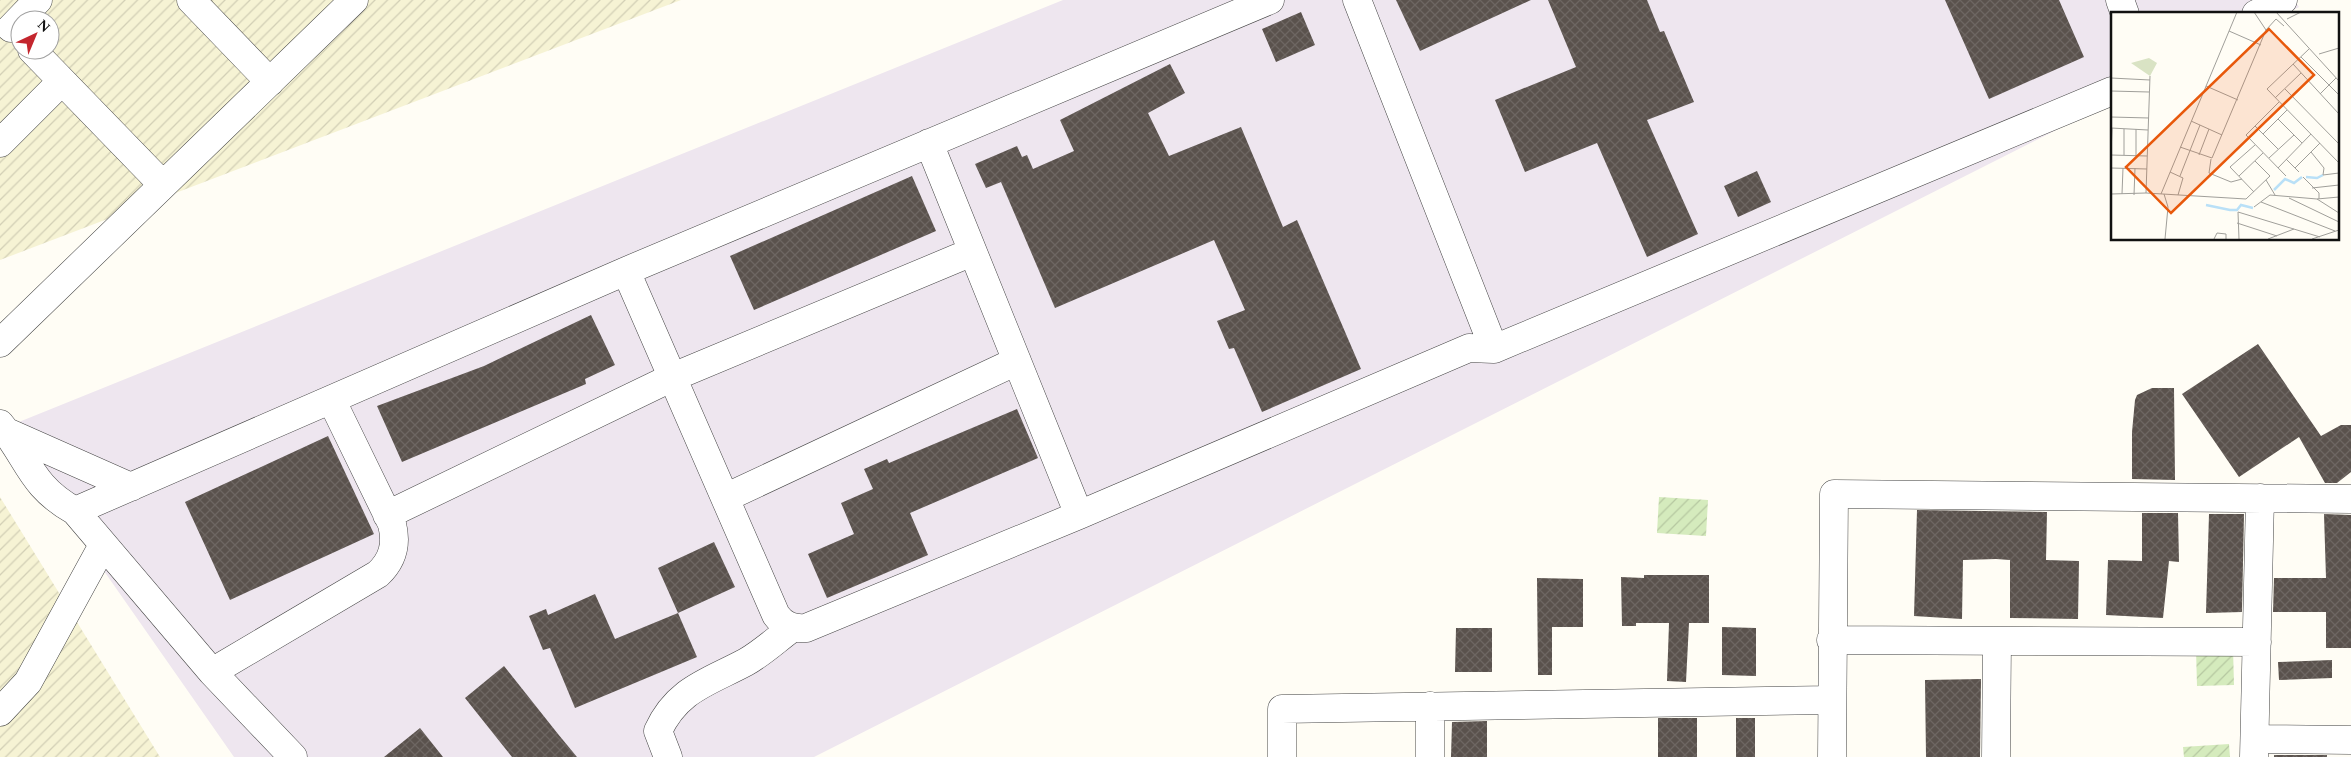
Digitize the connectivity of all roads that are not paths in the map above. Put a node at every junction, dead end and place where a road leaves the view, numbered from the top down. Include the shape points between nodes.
1 (38, 0) edge
2 (192, 0) edge
3 (354, 0) edge
4 (1270, 0) edge
5 (1357, 0) edge
6 (2120, 0) edge
7 (2283, 0) edge
8 (28, 10) edge
9 (2124, 12) edge
10 (2260, 12) edge
11 (42, 60) edge
12 (62, 81) junction
13 (270, 82) junction
14 (2111, 90) edge
15 (0, 143) edge
16 (929, 143) junction
17 (163, 185) junction
18 (972, 252) junction
19 (626, 271) junction
20 (0, 343) edge
21 (1494, 350) junction
22 (1016, 361) junction
23 (673, 378) junction
24 (332, 400) junction
25 (4, 428) edge
26 (132, 487) junction
27 (725, 498) junction
28 (2260, 498) junction
29 (2351, 499) edge
30 (75, 511) junction
31 (388, 515) junction
32 (1078, 515) junction
33 (103, 545) junction
34 (792, 628) junction
35 (1831, 640) junction
36 (1997, 641) junction
37 (2257, 642) junction
38 (212, 672) junction
39 (1831, 700) junction
40 (1430, 706) junction
41 (0, 712) edge
42 (2351, 740) edge
43 (2254, 748) edge
44 (293, 757) edge
45 (668, 757) edge
46 (1282, 757) edge
47 (1430, 757) edge
48 (1832, 757) edge
49 (1996, 757) edge

1 - 8 street
2 - 13 street
3 - 13 street
4 - 16 street
5 - 21 street
6 - 9 street
7 - 10 street
11 - 12 street
12 - 15 street
12 - 17 street
13 - 17 street
14 - 21 street
16 - 18 street
16 - 19 street
17 - 20 street
18 - 22 street
18 - 23 street
19 - 23 street
19 - 24 street
21 - 32 street via 1468,348
22 - 27 street
22 - 32 street
23 - 27 street
23 - 31 street
24 - 26 street
24 - 31 street
25 - 26 street
25 - 30 street via 41,486
26 - 30 street
27 - 34 street via 776,615
28 - 29 street
28 - 35 street via 1834,494
28 - 37 street
30 - 33 street
31 - 38 street via 395,542 390,560 378,574
32 - 34 street via 806,628
33 - 38 street
33 - 41 street via 28,682
34 - 45 street via 748,661 680,698 665,715 658,731
35 - 36 street
35 - 39 street
36 - 37 street
36 - 49 street
37 - 43 street
38 - 44 street
39 - 40 street
39 - 48 street
40 - 46 street via 1282,709
40 - 47 street
42 - 43 street

